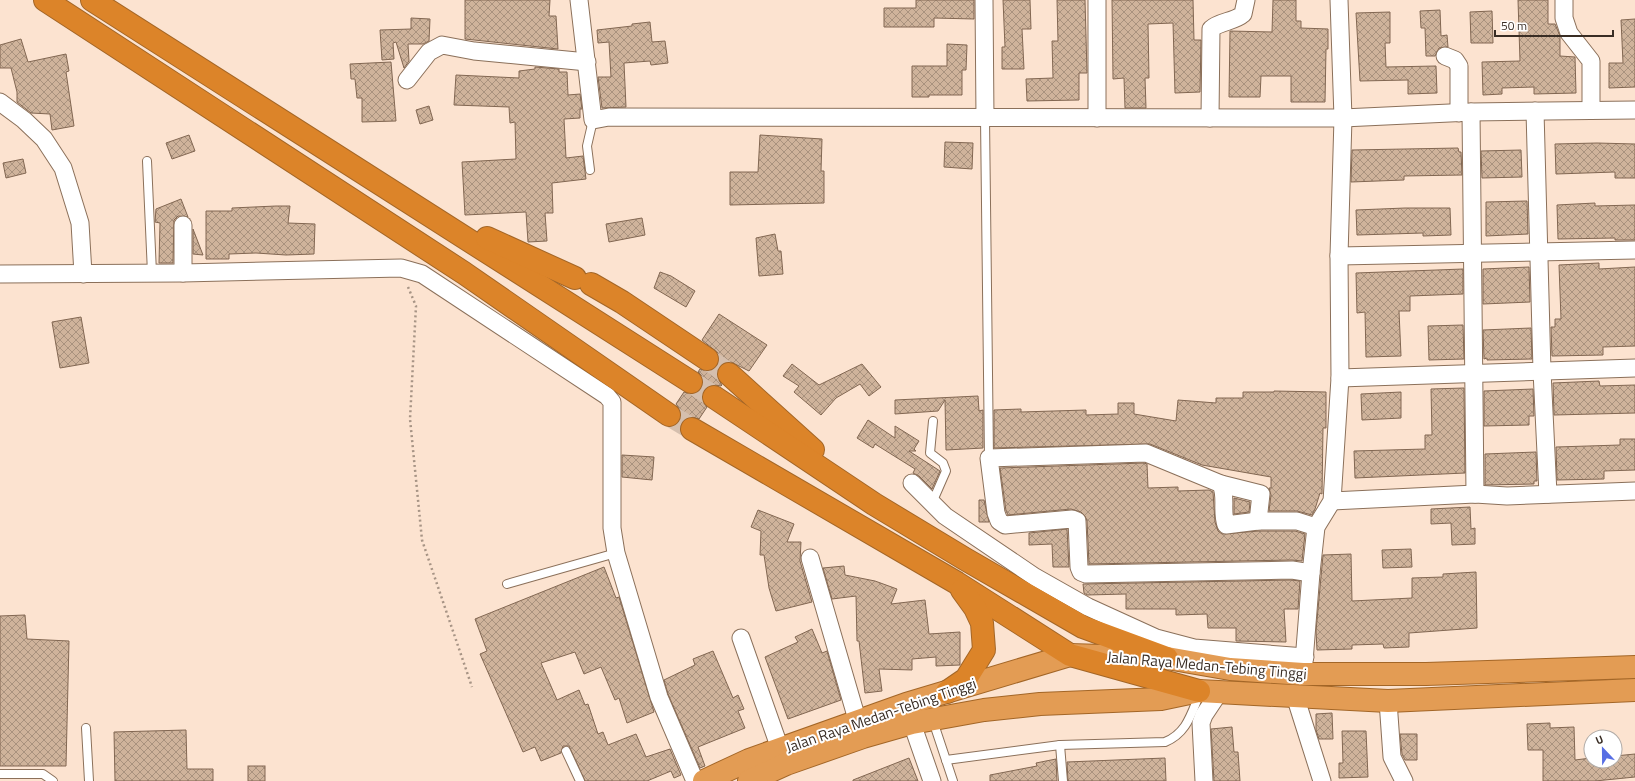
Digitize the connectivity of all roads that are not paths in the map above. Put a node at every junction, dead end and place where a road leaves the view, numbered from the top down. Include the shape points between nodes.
1 (45, 0) edge
2 (92, 0) edge
3 (579, 0) edge
4 (984, 0) edge
5 (1098, 0) edge
6 (1246, 0) edge
7 (1340, 0) edge
8 (1564, 0) edge
9 (1445, 56) dead end
10 (587, 62) junction
11 (406, 80) dead end
12 (0, 102) edge
13 (1591, 109) junction
14 (1635, 110) edge
15 (1535, 111) junction
16 (1465, 112) junction
17 (985, 118) junction
18 (1097, 118) junction
19 (1210, 118) junction
20 (1343, 118) junction
21 (593, 120) junction
22 (146, 161) dead end
23 (590, 170) dead end
24 (414, 207) junction
25 (183, 225) dead end
26 (1635, 250) edge
27 (1540, 251) junction
28 (1472, 252) junction
29 (1339, 256) junction
30 (152, 273) junction
31 (183, 273) junction
32 (0, 274) edge
33 (83, 274) junction
34 (707, 358) tunnel mouth
35 (1635, 368) edge
36 (1542, 371) junction
37 (729, 374) tunnel mouth
38 (1475, 374) junction
39 (1340, 378) junction
40 (691, 382) tunnel mouth
41 (714, 397) tunnel mouth
42 (669, 415) tunnel mouth
43 (933, 421) dead end
44 (692, 429) tunnel mouth
45 (989, 458) junction
46 (912, 482) dead end
47 (1221, 484) junction
48 (1635, 490) edge
49 (1475, 494) junction
50 (1548, 494) junction
51 (1332, 501) junction
52 (932, 503) junction
53 (874, 504) junction
54 (1258, 521) junction
55 (1316, 527) junction
56 (616, 553) junction
57 (810, 558) dead end
58 (1311, 573) junction
59 (957, 583) junction
60 (507, 584) dead end
61 (741, 638) dead end
62 (1070, 655) junction
63 (1167, 658) junction
64 (1304, 665) junction
65 (1635, 668) edge
66 (1635, 690) edge
67 (1207, 691) junction
68 (947, 692) junction
69 (1295, 696) junction
70 (1388, 701) junction
71 (917, 716) junction
72 (86, 728) dead end
73 (860, 729) junction
74 (1060, 745) junction
75 (566, 751) dead end
76 (783, 756) junction
77 (946, 760) junction
78 (0, 774) edge
79 (53, 781) edge
80 (89, 781) edge
81 (580, 781) edge
82 (695, 781) edge
83 (704, 781) edge
84 (749, 781) edge
85 (932, 781) edge
86 (953, 781) edge
87 (1063, 781) edge
88 (1204, 781) edge
89 (1322, 781) edge
90 (1404, 781) edge

1 - 42 highway via 464,273
2 - 24 highway
3 - 10 street
4 - 17 street
5 - 18 street
6 - 19 street via 1243,14 1238,19 1211,29
7 - 20 street
8 - 13 street via 1564,18 1569,33 1591,61
9 - 16 street via 1455,60 1459,66
10 - 11 street via 474,51 442,45 429,52
10 - 21 street
12 - 33 street via 44,139 63,168 80,223
13 - 14 street
13 - 15 street
15 - 16 street
15 - 27 street
16 - 20 street
16 - 28 street
17 - 18 street
17 - 21 street via 609,116
17 - 45 lane
18 - 19 street
19 - 20 street
20 - 29 street
21 - 23 lane via 587,146
22 - 30 lane
24 - 34 highway via 583,281 622,302
24 - 40 highway via 469,239
25 - 31 street
26 - 27 street
27 - 28 street
27 - 36 street
28 - 29 street
28 - 38 street
29 - 39 street
30 - 31 street
30 - 33 street
31 - 56 street via 401,268 422,274 607,396 612,402 612,528
32 - 33 street
35 - 36 street
36 - 38 street
36 - 50 street
37 - 53 highway
38 - 39 street
38 - 49 street
39 - 51 street
41 - 53 highway
43 - 52 lane via 930,453 943,463 946,471
44 - 59 highway
45 - 47 street via 1146,453
45 - 58 street via 999,521 1004,525 1072,519 1077,521 1079,566 1081,572 1086,574 1292,570
46 - 52 street
47 - 54 street via 1261,494
47 - 54 street via 1224,491 1223,518 1226,524
48 - 50 street
49 - 50 street
49 - 51 street
51 - 55 street
52 - 64 street via 945,516 1035,577 1088,607 1156,638 1194,648
53 - 63 highway via 1083,627
54 - 55 street via 1297,521
55 - 58 street
56 - 60 lane
56 - 82 street via 659,697
57 - 73 street
58 - 64 street
59 - 62 highway
59 - 68 highway via 975,608 982,623 984,650 966,679
61 - 76 street
62 - 63 highway, Jalan Raya Medan-Tebing Tinggi
62 - 67 highway
62 - 68 highway, Jalan Raya Medan-Tebing Tinggi
63 - 64 highway, Jalan Raya Medan-Tebing Tinggi via 1230,669
64 - 65 highway, Jalan Raya Medan-Tebing Tinggi via 1426,674
66 - 70 highway, Jalan Raya Medan-Tebing Tinggi
67 - 69 highway, Jalan Raya Medan-Tebing Tinggi
67 - 71 highway, Jalan Raya Medan-Tebing Tinggi via 1161,698 1040,704
67 - 74 lane via 1182,732 1165,742
67 - 88 street via 1201,723
68 - 71 highway, Jalan Raya Medan-Tebing Tinggi
69 - 70 highway, Jalan Raya Medan-Tebing Tinggi
69 - 89 street
70 - 90 street via 1392,757
71 - 73 highway, Jalan Raya Medan-Tebing Tinggi
71 - 77 lane
71 - 85 street
72 - 80 lane
73 - 76 highway, Jalan Raya Medan-Tebing Tinggi
74 - 77 lane
74 - 87 lane
75 - 81 lane
76 - 83 highway, Jalan Raya Medan-Tebing Tinggi via 749,760
76 - 84 highway, Jalan Raya Medan-Tebing Tinggi
77 - 86 lane
78 - 79 lane via 43,774

